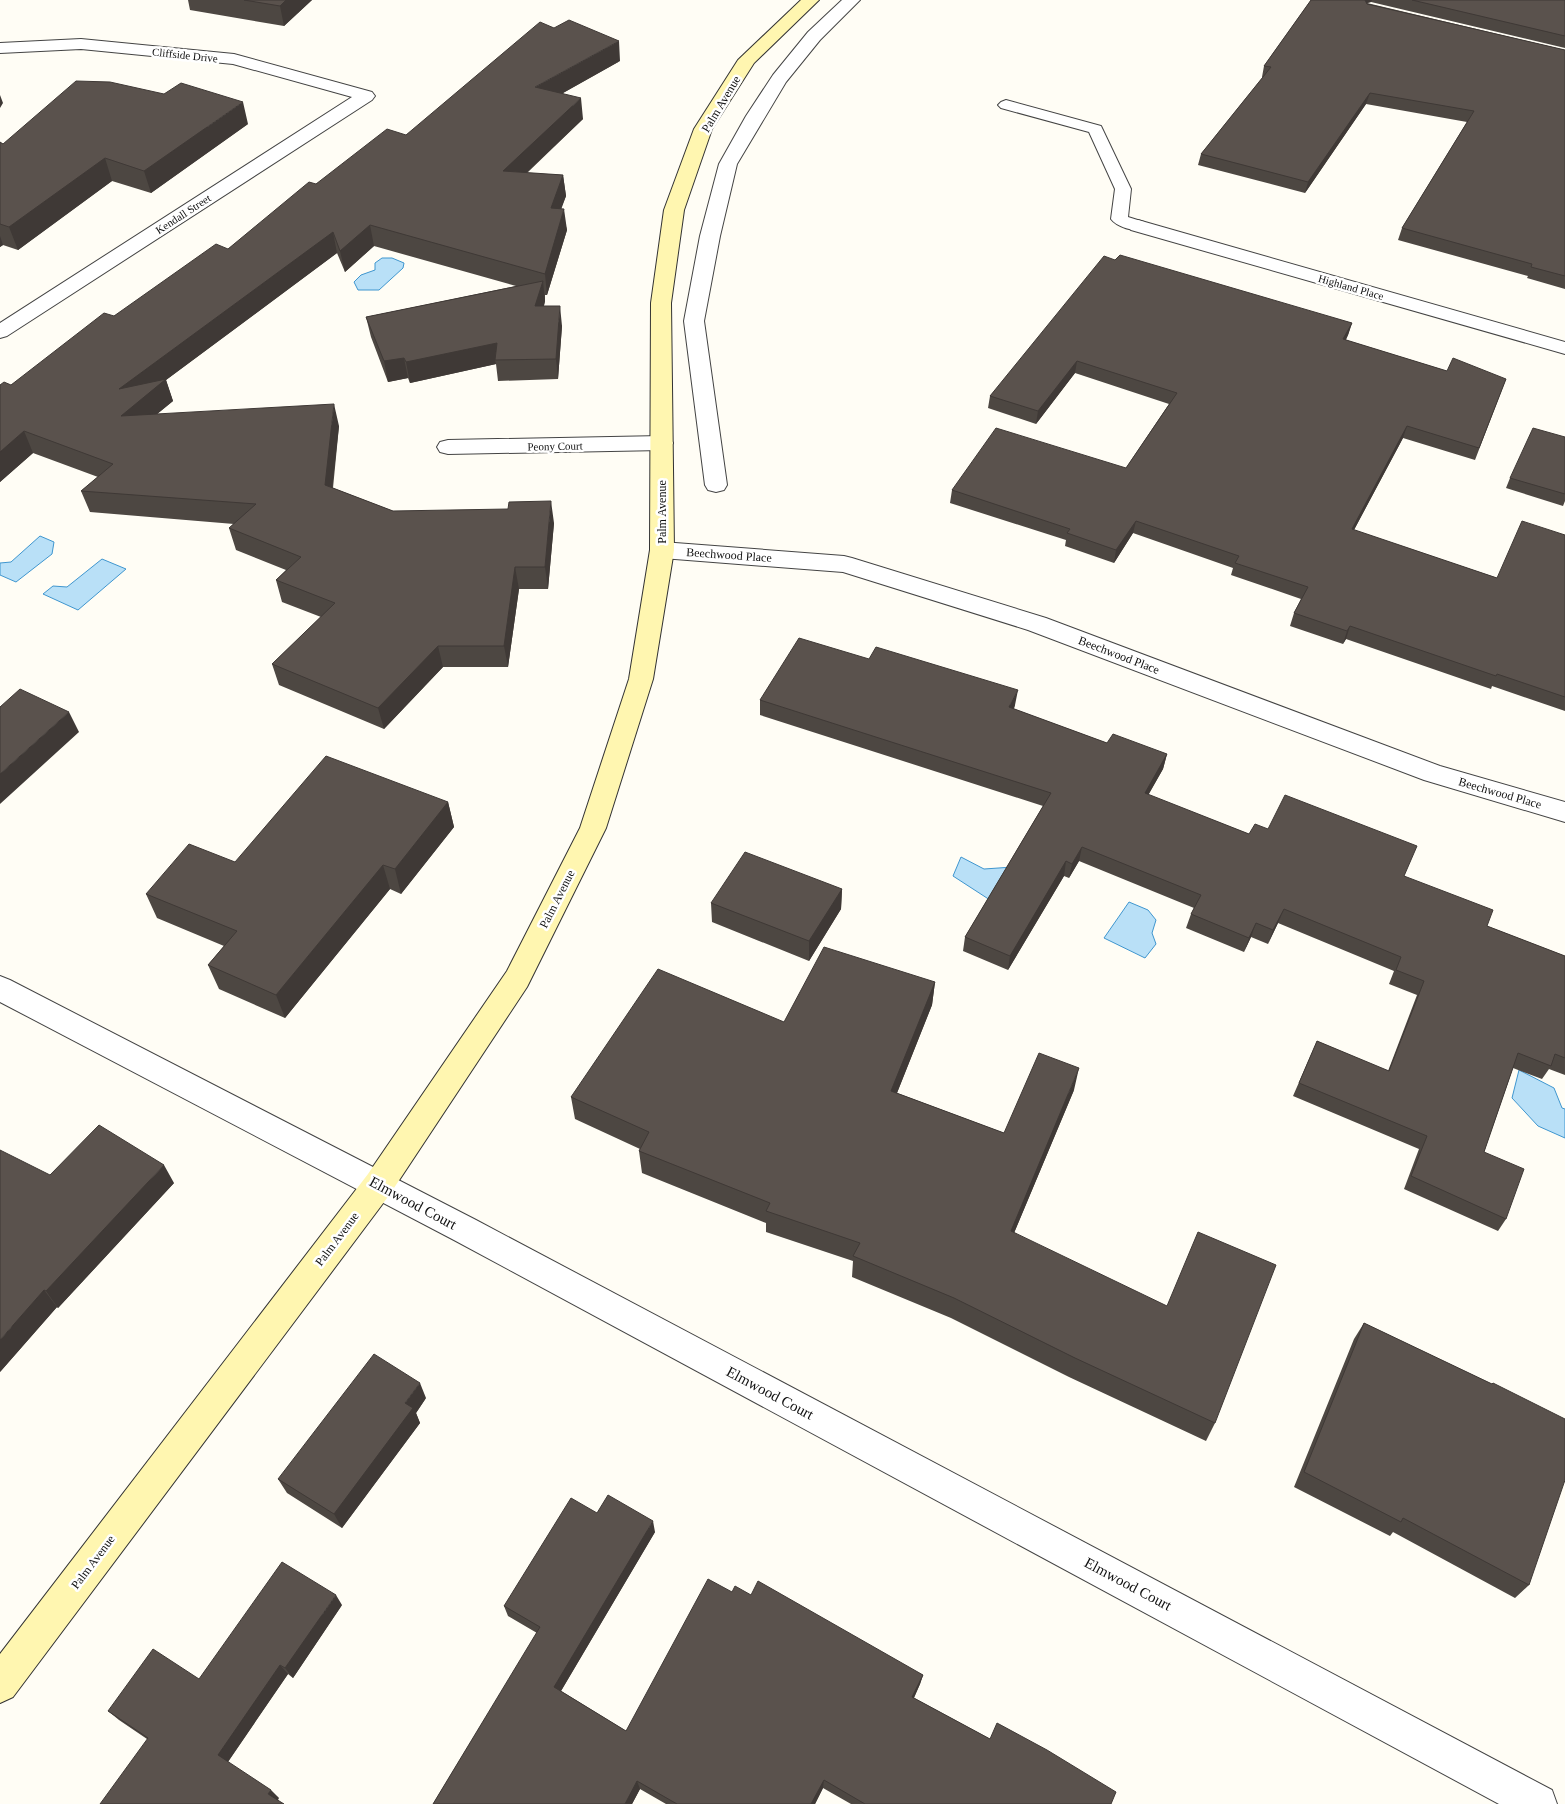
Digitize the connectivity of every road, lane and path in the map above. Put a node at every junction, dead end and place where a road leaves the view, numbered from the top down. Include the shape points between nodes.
1 (811, 0) edge
2 (852, 0) edge
3 (0, 48) edge
4 (366, 96) joint
5 (1006, 105) dead end
6 (1138, 226) joint
7 (0, 332) edge
8 (1565, 348) edge
9 (662, 443) junction
10 (448, 447) dead end
11 (716, 485) dead end
12 (662, 550) junction
13 (1565, 812) edge
14 (0, 988) edge
15 (379, 1184) junction
16 (0, 1684) edge
17 (1538, 1804) edge

1 - 9 street, Palm Avenue via 748,60 704,129 674,210 661,303
2 - 11 street via 814,36 779,79 728,164 694,321
3 - 4 street, Cliffside Drive via 81,44 234,59
4 - 7 street, Kendall Street
5 - 6 lane via 1095,129 1122,189 1119,219
6 - 8 street, Highland Place
9 - 10 street, Peony Court
9 - 12 street, Palm Avenue
12 - 13 street, Beechwood Place via 844,564 1037,624 1433,773
12 - 15 street, Palm Avenue via 642,679 593,828 517,979
14 - 15 street, Elmwood Court
15 - 16 street, Palm Avenue
15 - 17 street, Elmwood Court

